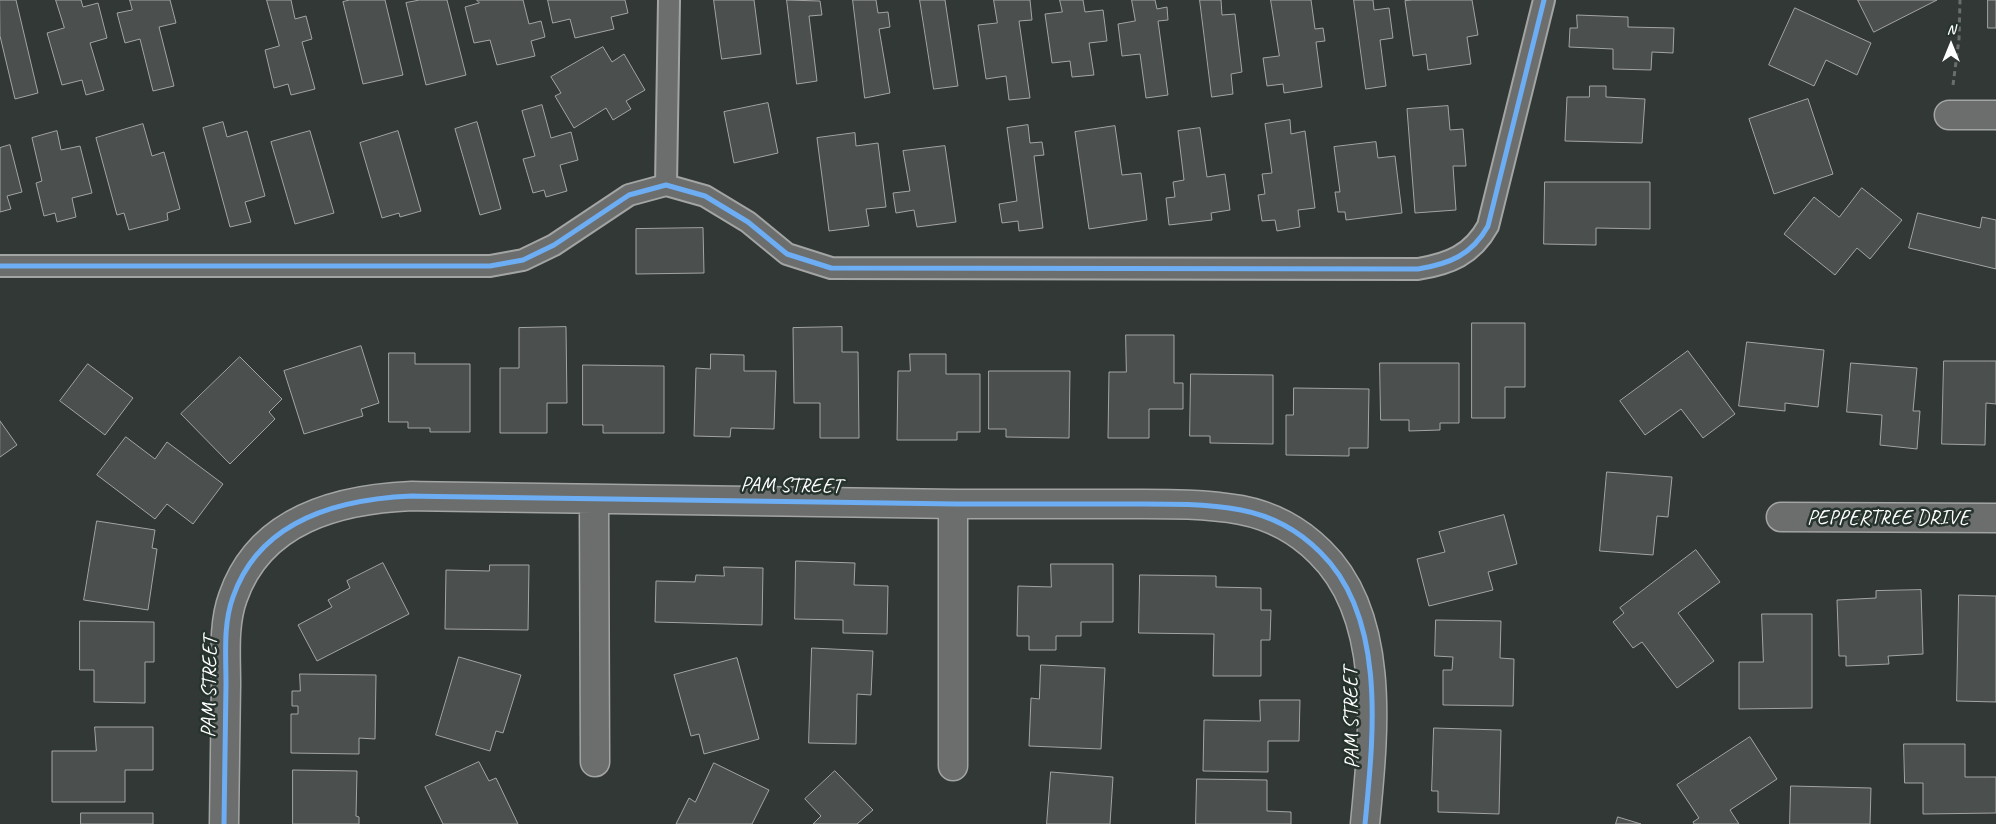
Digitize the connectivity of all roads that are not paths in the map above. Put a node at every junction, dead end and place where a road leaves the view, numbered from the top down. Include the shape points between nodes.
1 (669, 0) edge
2 (1544, 0) edge
3 (1949, 115) road end
4 (1996, 115) edge
5 (666, 184) junction
6 (0, 266) edge
7 (594, 499) junction
8 (954, 504) junction
9 (1781, 517) dead end
10 (1996, 518) edge
11 (595, 762) dead end
12 (954, 766) dead end
13 (224, 824) edge
14 (1365, 824) edge

1 - 5 lane
2 - 5 lane via 1488,226 1472,248 1451,262 1436,266 1418,269 831,268 787,254 748,222 705,196
3 - 4 street
5 - 6 lane via 629,195 554,245 522,260 490,266
7 - 8 street, PAM STREET
7 - 11 street
7 - 13 street, PAM STREET via 376,498 340,504 306,517 277,536 254,558 240,580 228,618
8 - 12 street
8 - 14 street, PAM STREET via 1213,506 1270,518 1294,530 1322,554 1342,580 1362,626 1372,677 1372,749
9 - 10 street, PEPPERTREE DRIVE

